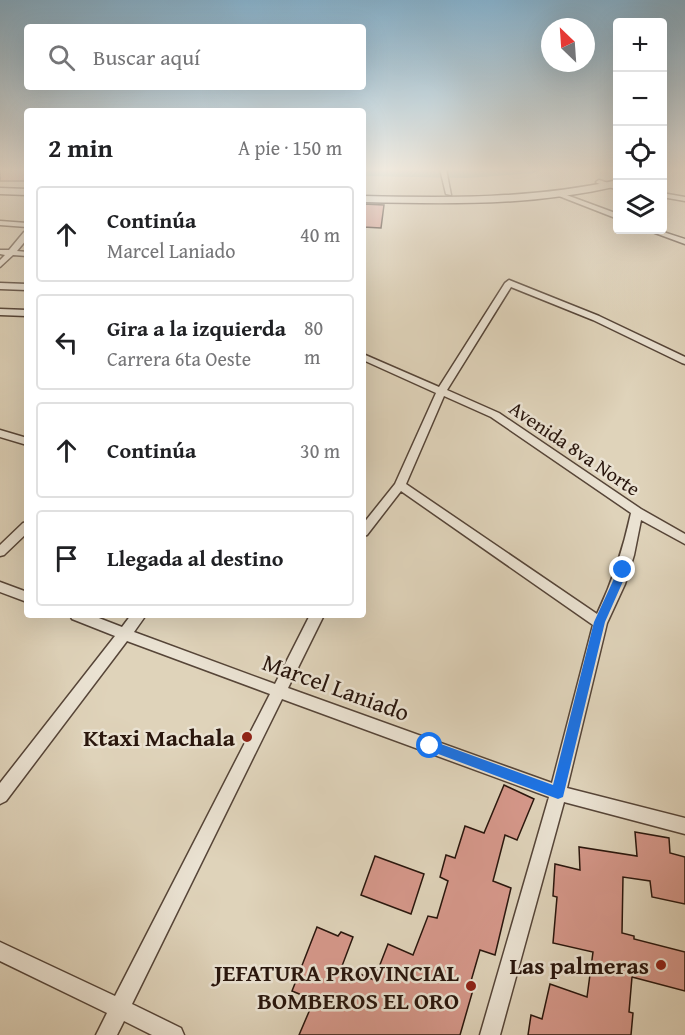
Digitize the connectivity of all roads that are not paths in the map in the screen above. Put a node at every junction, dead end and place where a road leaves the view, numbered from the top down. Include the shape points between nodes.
1 (0, 223) edge
2 (24, 225) edge
3 (662, 234) edge
4 (24, 237) edge
5 (685, 242) edge
6 (0, 252) edge
7 (11, 252) junction
8 (24, 254) edge
9 (0, 265) edge
10 (0, 286) edge
11 (24, 287) edge
12 (0, 312) edge
13 (24, 313) edge
14 (366, 358) edge
15 (685, 361) edge
16 (441, 392) junction
17 (0, 433) edge
18 (24, 441) edge
19 (399, 485) junction
20 (637, 512) junction
21 (366, 528) edge
22 (24, 529) edge
23 (685, 540) edge
24 (0, 552) edge
25 (0, 587) edge
26 (24, 596) edge
27 (85, 618) edge
28 (137, 618) edge
29 (316, 618) edge
30 (600, 622) junction
31 (125, 632) junction
32 (280, 691) junction
33 (558, 793) junction
34 (0, 796) edge
35 (685, 826) edge
36 (0, 951) edge
37 (119, 1008) junction
38 (106, 1035) edge
39 (174, 1035) edge
40 (490, 1035) edge

1 - 2 street
3 - 5 street
4 - 7 street
6 - 7 street
7 - 8 street
7 - 9 street
10 - 11 street
12 - 13 street
14 - 16 street, Avenida 8va Norte
15 - 16 street via 596,318 509,283
16 - 19 street
16 - 20 street, Avenida 8va Norte via 495,415
17 - 18 street
19 - 21 street
19 - 30 street
20 - 23 street, Avenida 8va Norte
20 - 30 street via 628,555
22 - 24 street
25 - 26 street
27 - 31 street, Marcel Laniado
28 - 31 street
29 - 32 street
30 - 33 street
31 - 32 street, Marcel Laniado
31 - 34 street
32 - 33 street, Marcel Laniado
32 - 37 street
33 - 35 street, Marcel Laniado
33 - 40 street
36 - 37 street
37 - 38 street
37 - 39 street

